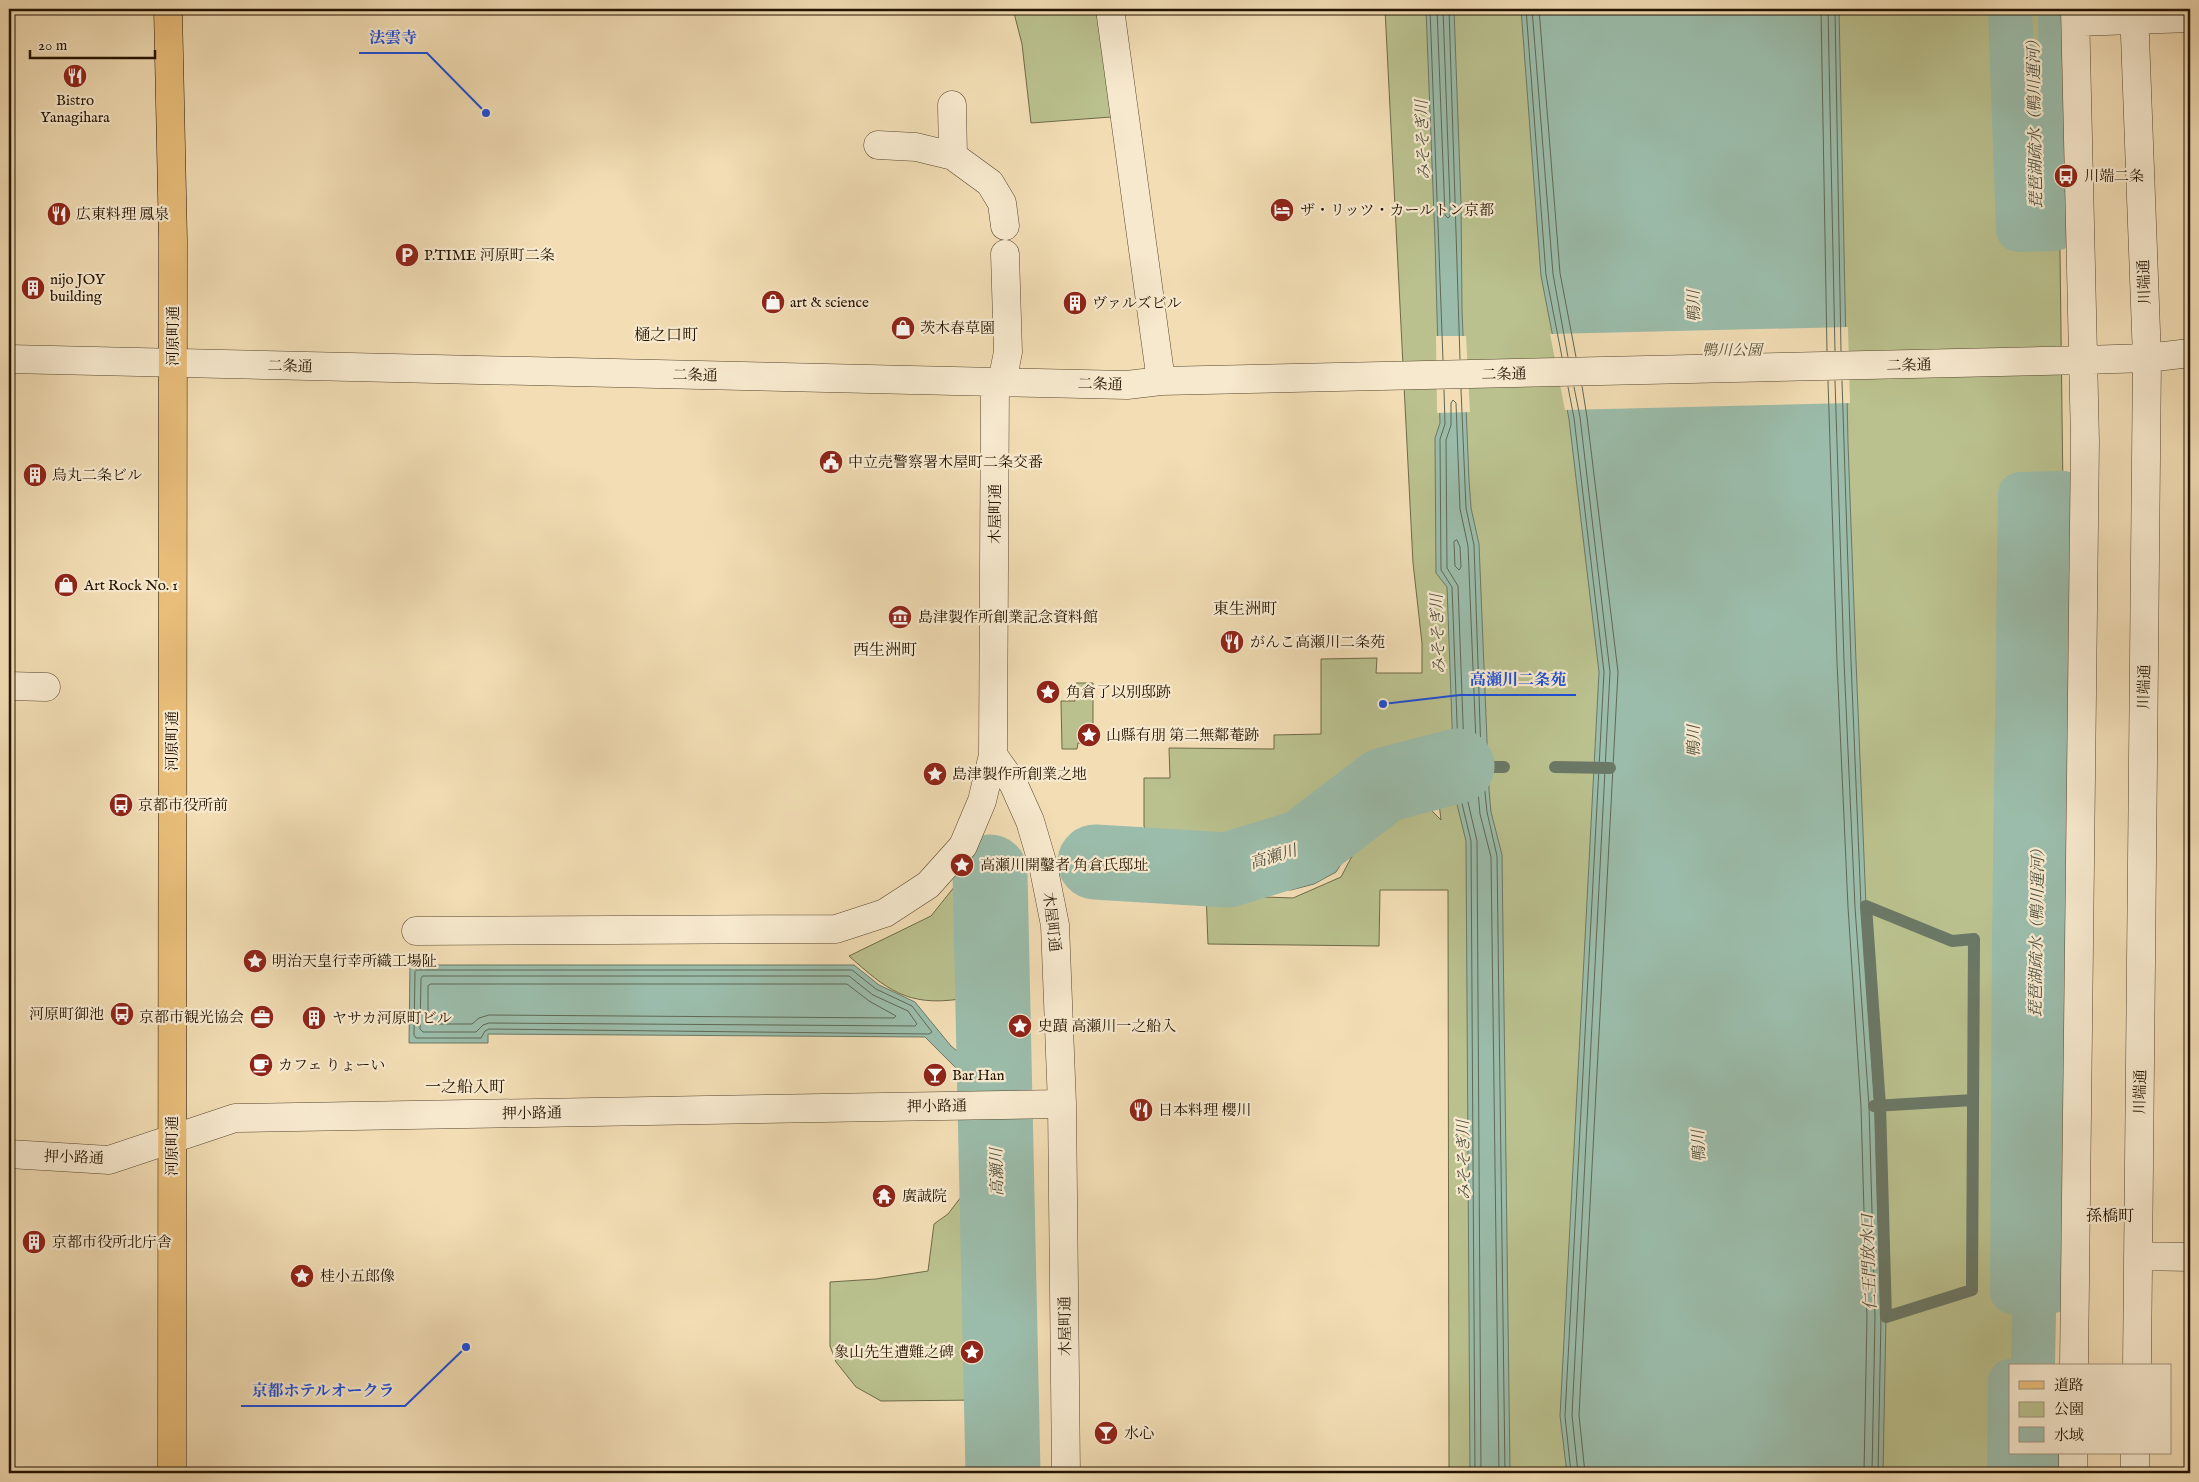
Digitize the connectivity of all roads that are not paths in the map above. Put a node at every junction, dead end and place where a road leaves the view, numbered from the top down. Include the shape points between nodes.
1 (168, 9) edge
2 (1110, 9) edge
3 (2134, 14) edge
4 (2075, 15) edge
5 (2190, 18) edge
6 (952, 105) dead end
7 (878, 145) dead end
8 (953, 156) junction
9 (1005, 226) dead end
10 (1005, 254) dead end
11 (2190, 353) edge
12 (2147, 358) junction
13 (9, 359) edge
14 (2084, 360) junction
15 (172, 363) junction
16 (1161, 381) junction
17 (999, 382) junction
18 (9, 686) edge
19 (46, 687) dead end
20 (993, 755) junction
21 (416, 931) dead end
22 (1062, 1104) junction
23 (172, 1138) junction
24 (9, 1154) edge
25 (2138, 1256) junction
26 (2190, 1257) edge
27 (2074, 1364) edge
28 (2136, 1364) edge
29 (2073, 1454) edge
30 (2135, 1454) edge
31 (172, 1473) edge
32 (1066, 1473) edge
33 (2073, 1473) edge
34 (2135, 1473) edge

1 - 15 main road, 河原町通
2 - 16 street
3 - 4 street
3 - 5 street
3 - 12 street, 川端通
4 - 14 street
6 - 8 street
7 - 8 street via 916,147
8 - 9 street via 990,183 1002,202
10 - 17 street, 木屋町通 via 1008,352
11 - 12 street, 二条通
12 - 14 street, 二条通
12 - 25 street, 川端通
13 - 15 street, 二条通
14 - 16 street, 二条通
14 - 27 street
15 - 17 street, 二条通
15 - 23 main road, 河原町通
16 - 17 street, 二条通 via 1127,385
17 - 20 street, 木屋町通
18 - 19 street
20 - 21 street via 982,801 962,846 928,885 885,913 836,929
20 - 22 street, 木屋町通 via 1013,783 1030,821 1055,925
22 - 23 street, 押小路通 via 235,1118
22 - 32 street, 木屋町通
23 - 24 street, 押小路通 via 109,1160
23 - 31 main road, 河原町通
25 - 26 street
25 - 28 street, 川端通
29 - 33 street
30 - 34 street

